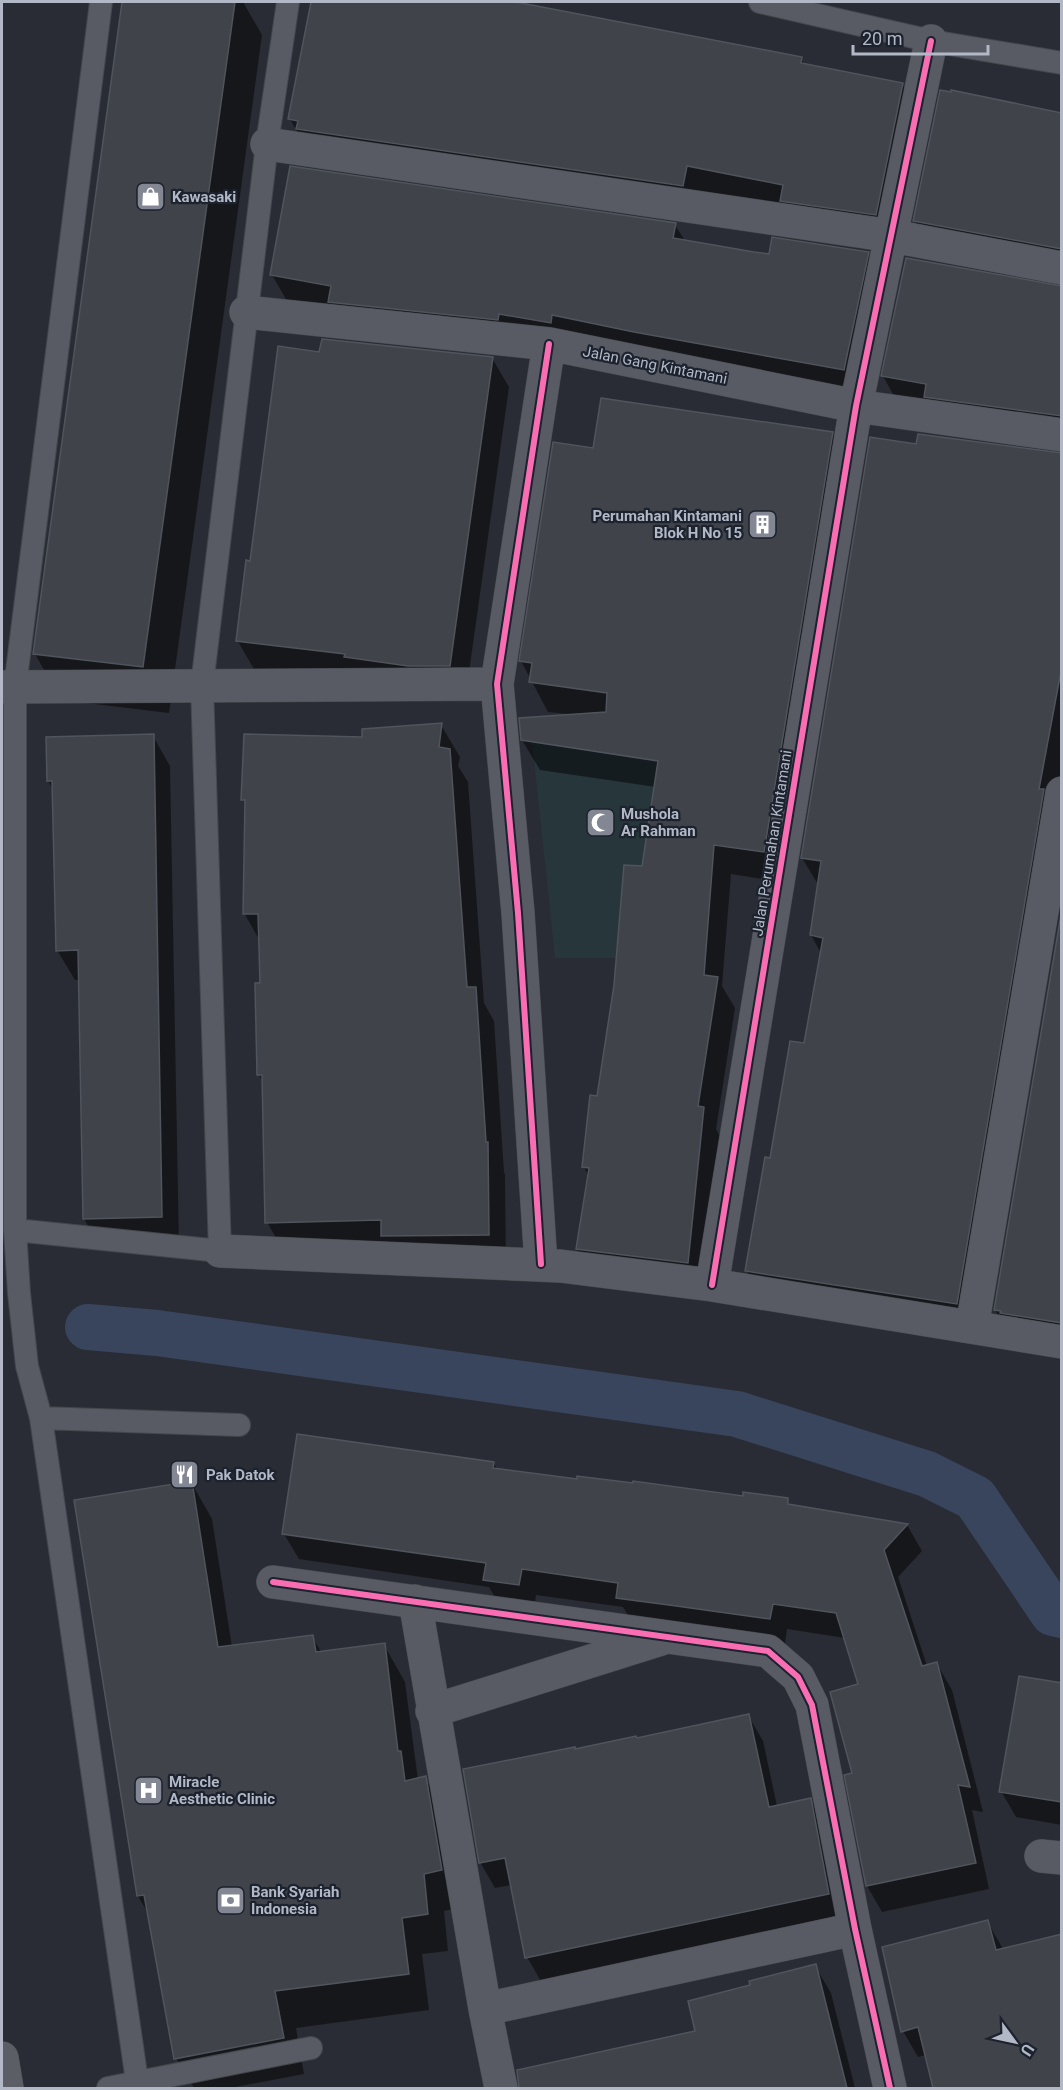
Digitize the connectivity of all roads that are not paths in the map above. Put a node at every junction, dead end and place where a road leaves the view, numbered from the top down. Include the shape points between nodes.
1 (101, 2) edge
2 (288, 2) edge
3 (760, 2) edge
4 (931, 41) junction
5 (1062, 63) edge
6 (267, 144) junction
7 (892, 236) junction
8 (1062, 268) edge
9 (246, 312) junction
10 (549, 344) junction
11 (856, 406) junction
12 (1062, 435) edge
13 (497, 684) junction
14 (202, 685) junction
15 (8, 687) edge
16 (1062, 793) edge
17 (15, 1230) junction
18 (220, 1251) junction
19 (541, 1264) junction
20 (712, 1285) junction
21 (972, 1327) junction
22 (1062, 1342) edge
23 (40, 1418) junction
24 (239, 1425) dead end
25 (273, 1582) dead end
26 (415, 1601) junction
27 (671, 1636) junction
28 (432, 1711) junction
29 (855, 1929) junction
30 (485, 2009) junction
31 (311, 2048) dead end
32 (2, 2058) edge
33 (137, 2085) edge
34 (7, 2088) edge
35 (108, 2088) edge
36 (501, 2088) edge
37 (890, 2088) edge

1 - 15 lane
2 - 6 lane
3 - 4 lane
4 - 5 lane
4 - 7 street, Jalan Perumahan Kintamani
6 - 7 street
6 - 9 lane
7 - 8 street
7 - 11 street, Jalan Perumahan Kintamani
9 - 10 street, Jalan Gang Kintamani
9 - 14 lane
10 - 11 street, Jalan Gang Kintamani
10 - 13 street
11 - 12 street, Jalan Gang Kintamani
11 - 20 street, Jalan Perumahan Kintamani
13 - 14 street
13 - 19 street via 518,913
14 - 15 street
14 - 18 lane
15 - 17 lane
16 - 21 street
17 - 18 lane
17 - 23 lane via 27,1366
18 - 19 street
19 - 20 street
20 - 21 street
21 - 22 street
23 - 24 lane
23 - 33 lane
25 - 26 street
26 - 27 street
26 - 28 street
27 - 28 street
27 - 29 street via 768,1651 798,1677 812,1705
28 - 30 street
29 - 30 street
29 - 37 street
30 - 36 street
31 - 33 lane
32 - 34 main road
33 - 35 lane

